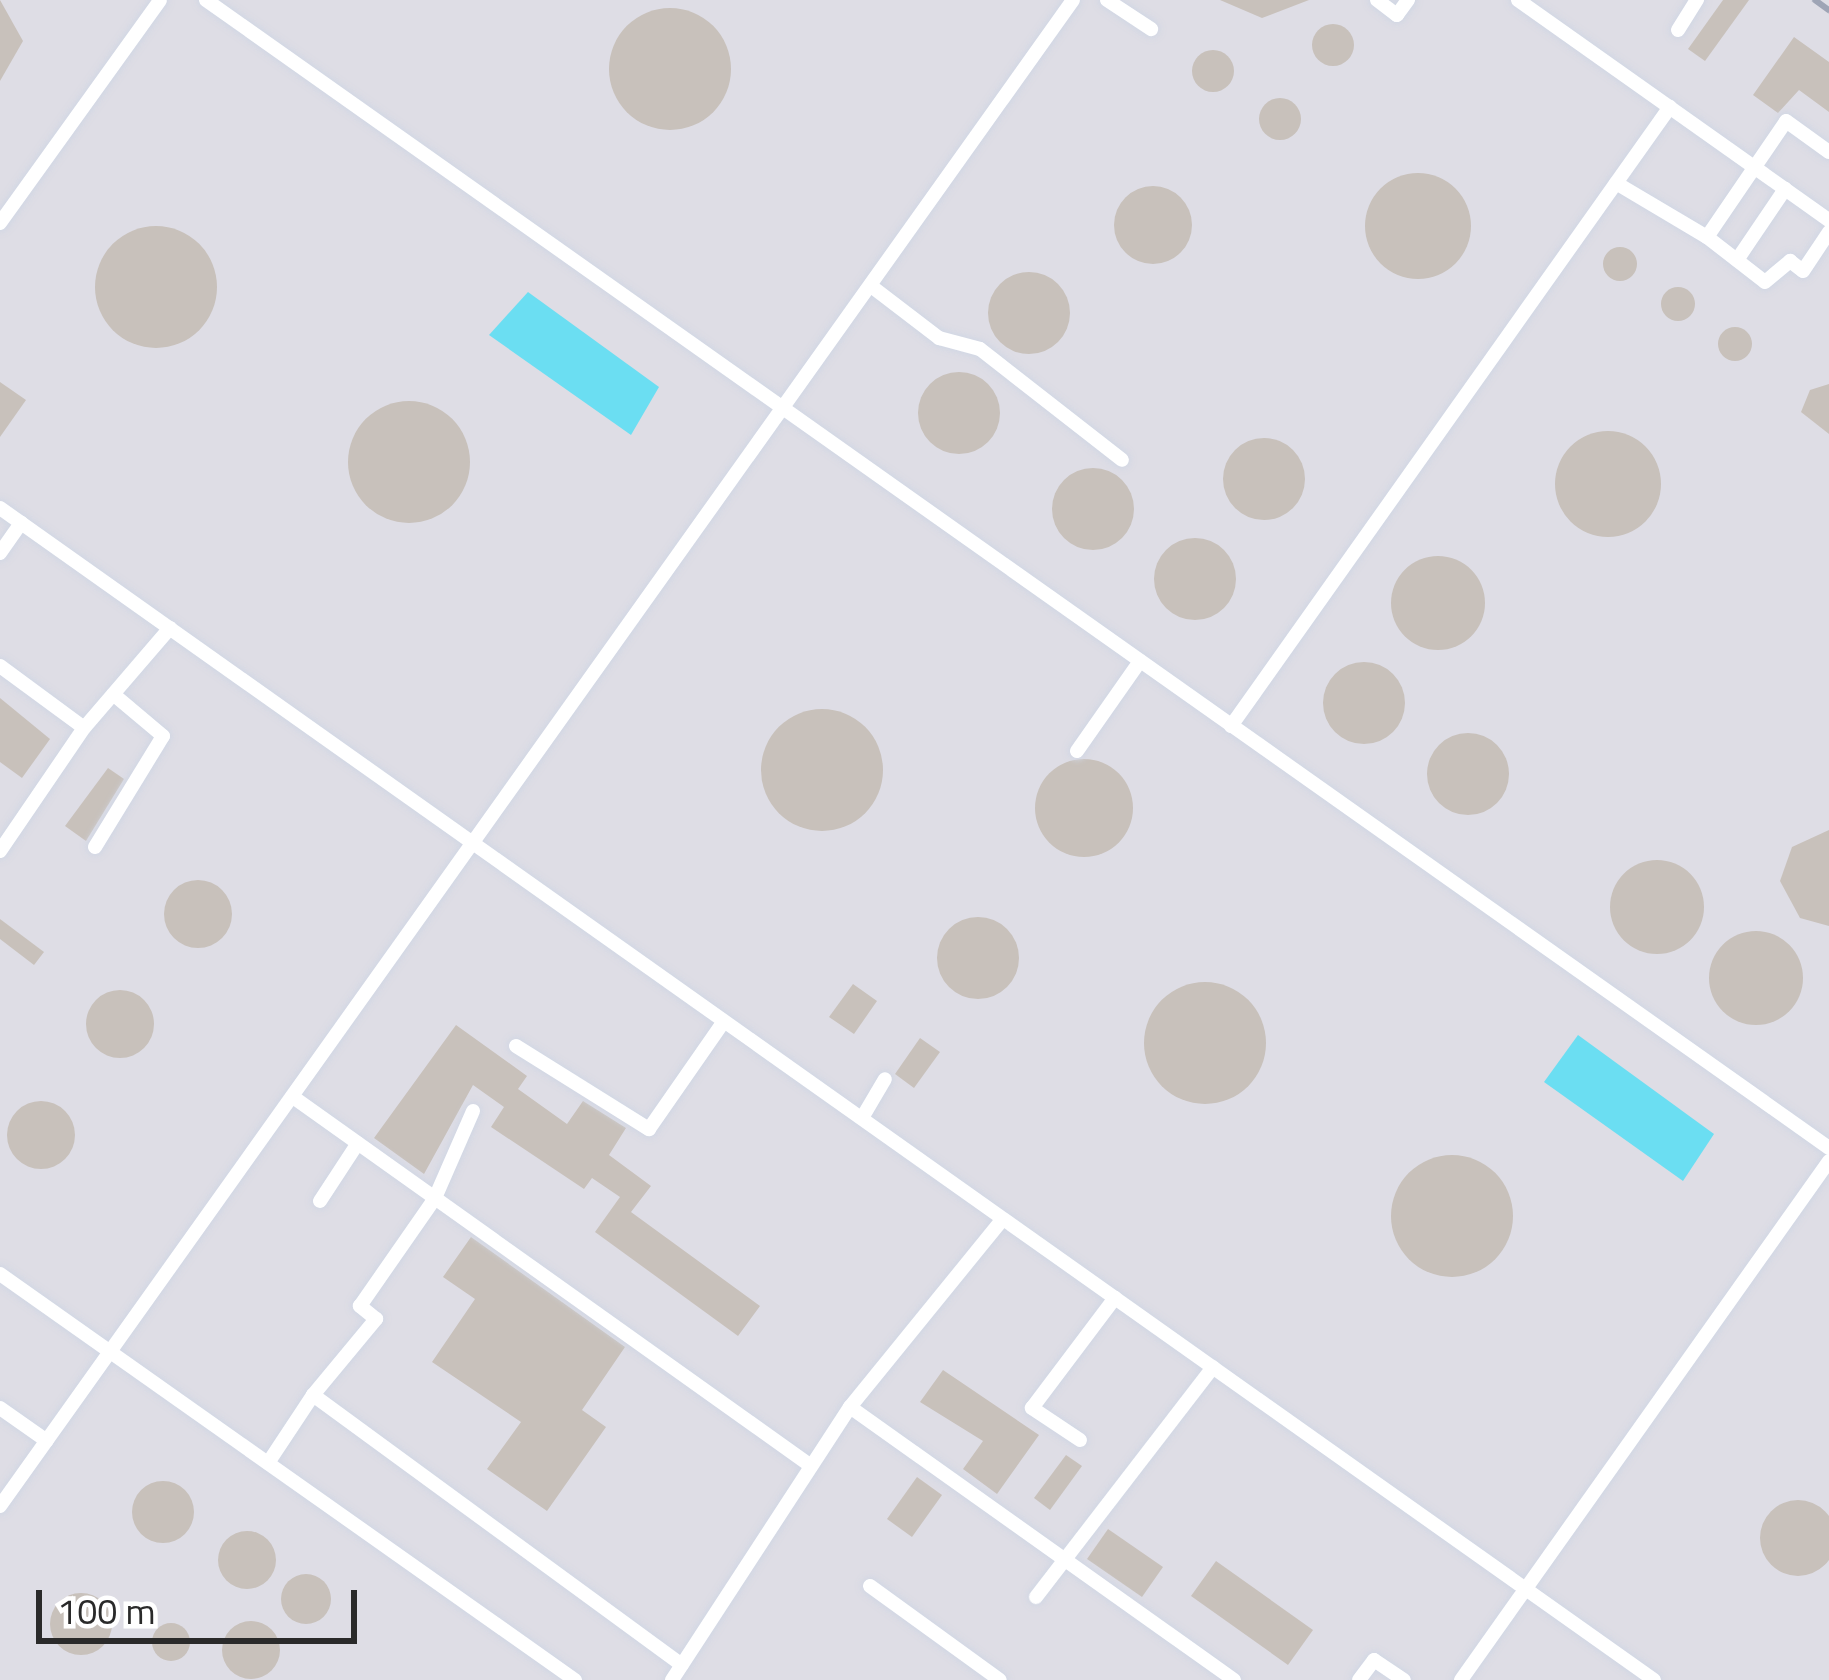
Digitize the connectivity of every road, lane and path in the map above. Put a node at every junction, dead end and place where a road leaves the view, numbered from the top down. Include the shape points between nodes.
1 (160, 0) edge
2 (206, 0) edge
3 (1073, 0) edge
4 (1107, 0) edge
5 (1377, 0) edge
6 (1408, 0) edge
7 (1518, 0) edge
8 (1697, 0) edge
9 (1151, 29) dead end
10 (1678, 30) dead end
11 (1670, 107) junction
12 (1829, 152) edge
13 (1752, 166) junction
14 (1616, 183) junction
15 (1786, 189) junction
16 (1829, 220) edge
17 (0, 223) edge
18 (1829, 232) edge
19 (1707, 237) junction
20 (1737, 260) junction
21 (871, 286) junction
22 (784, 410) junction
23 (1122, 460) dead end
24 (0, 508) edge
25 (21, 523) junction
26 (0, 553) edge
27 (170, 628) junction
28 (1140, 662) junction
29 (0, 666) edge
30 (113, 694) junction
31 (1231, 726) junction
32 (84, 728) junction
33 (1077, 751) dead end
34 (473, 844) junction
35 (94, 847) dead end
36 (0, 851) edge
37 (724, 1021) junction
38 (516, 1046) dead end
39 (885, 1079) dead end
40 (293, 1097) junction
41 (473, 1112) dead end
42 (862, 1118) junction
43 (358, 1143) junction
44 (1829, 1148) edge
45 (1829, 1161) edge
46 (436, 1198) junction
47 (320, 1201) dead end
48 (1004, 1219) junction
49 (0, 1274) edge
50 (1115, 1298) junction
51 (112, 1353) junction
52 (1213, 1367) junction
53 (313, 1395) junction
54 (850, 1407) junction
55 (0, 1408) edge
56 (47, 1441) junction
57 (1080, 1441) dead end
58 (268, 1463) junction
59 (812, 1466) junction
60 (0, 1506) edge
61 (1066, 1561) junction
62 (870, 1586) dead end
63 (1525, 1588) junction
64 (1036, 1597) dead end
65 (682, 1665) junction
66 (574, 1680) edge
67 (672, 1680) edge
68 (1000, 1680) edge
69 (1234, 1680) edge
70 (1359, 1680) edge
71 (1404, 1680) edge
72 (1461, 1680) edge
73 (1654, 1680) edge

1 - 17 lane
2 - 22 lane
3 - 21 lane
4 - 9 lane
5 - 6 lane via 1397,15
7 - 11 lane
8 - 10 lane
11 - 13 lane
11 - 14 lane
12 - 13 lane via 1786,121
13 - 15 lane
13 - 19 lane
14 - 19 lane
14 - 31 lane
15 - 16 lane
15 - 20 lane
18 - 20 lane via 1803,271 1790,261 1765,282
19 - 20 lane
21 - 22 lane
21 - 23 lane via 939,338 980,350
22 - 28 lane
22 - 34 lane
24 - 25 lane
25 - 26 lane
25 - 27 lane
27 - 30 lane
27 - 34 lane
28 - 31 lane
28 - 33 lane
29 - 32 lane
30 - 32 lane
30 - 35 lane via 163,736
31 - 44 lane
32 - 36 lane
34 - 37 lane
34 - 40 lane
37 - 38 lane via 649,1129
37 - 42 lane
39 - 42 lane
40 - 43 lane
40 - 51 lane
41 - 46 lane
42 - 48 lane
43 - 46 lane
43 - 47 lane
45 - 63 lane
46 - 53 lane via 360,1306 376,1319
46 - 59 lane
48 - 50 lane
48 - 54 lane
49 - 51 lane
50 - 52 lane
50 - 57 lane via 1032,1408
51 - 56 lane
51 - 58 lane
52 - 61 lane
52 - 63 lane
53 - 58 lane
53 - 65 lane
54 - 59 lane
54 - 61 lane
55 - 56 lane
56 - 60 lane
58 - 66 lane
59 - 65 lane
61 - 64 lane
61 - 69 lane
62 - 68 lane
63 - 72 lane
63 - 73 lane
65 - 67 lane
70 - 71 lane via 1374,1660

